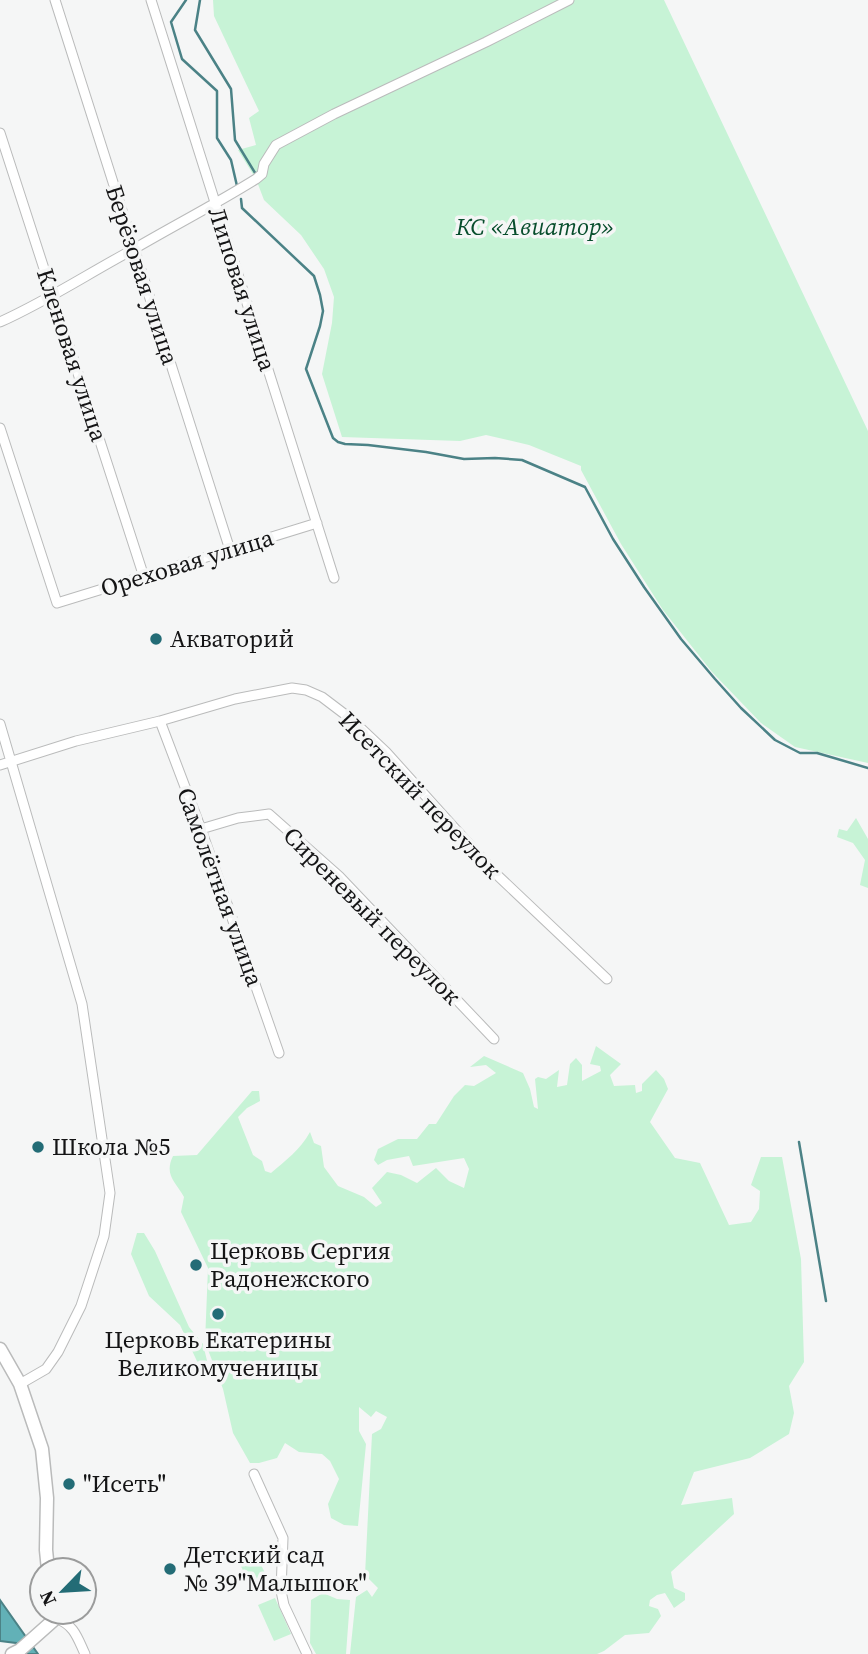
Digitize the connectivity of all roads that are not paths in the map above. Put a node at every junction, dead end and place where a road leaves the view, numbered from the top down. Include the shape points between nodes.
1 (55, 0) edge
2 (151, 0) edge
3 (569, 0) edge
4 (0, 133) edge
5 (215, 204) junction
6 (133, 249) junction
7 (53, 295) junction
8 (0, 322) edge
9 (0, 428) edge
10 (317, 523) junction
11 (230, 550) junction
12 (144, 578) junction
13 (334, 578) dead end
14 (160, 721) junction
15 (0, 724) edge
16 (12, 761) junction
17 (0, 765) edge
18 (201, 829) junction
19 (607, 979) dead end
20 (494, 1039) dead end
21 (279, 1053) dead end
22 (0, 1349) edge
23 (20, 1384) junction
24 (254, 1474) dead end
25 (47, 1556) edge
26 (47, 1626) edge
27 (70, 1626) edge
28 (16, 1652) edge
29 (85, 1654) edge
30 (307, 1654) edge

1 - 6 street, Берёзовая улица
2 - 5 street, Липовая улица
3 - 5 street via 276,145 262,174
4 - 7 street, Кленовая улица
5 - 6 street
5 - 10 street, Липовая улица
6 - 7 street
6 - 11 street, Берёзовая улица
7 - 8 street
7 - 12 street, Кленовая улица
9 - 12 street, Ореховая улица via 57,603
10 - 11 street, Ореховая улица
10 - 13 street, Липовая улица
11 - 12 street, Ореховая улица
14 - 16 street, Исетский переулок
14 - 18 street, Самолётная улица
14 - 19 street, Исетский переулок via 292,688 322,697 386,752 495,873
15 - 16 street
16 - 17 street, Исетский переулок
16 - 23 street via 82,1004 110,1193 104,1236 81,1306 46,1369
18 - 20 street, Сиреневый переулок via 269,814 339,876
18 - 21 street, Самолётная улица
22 - 23 street
23 - 25 street via 45,1467
24 - 30 street via 283,1538 281,1591
26 - 28 street
27 - 29 street

